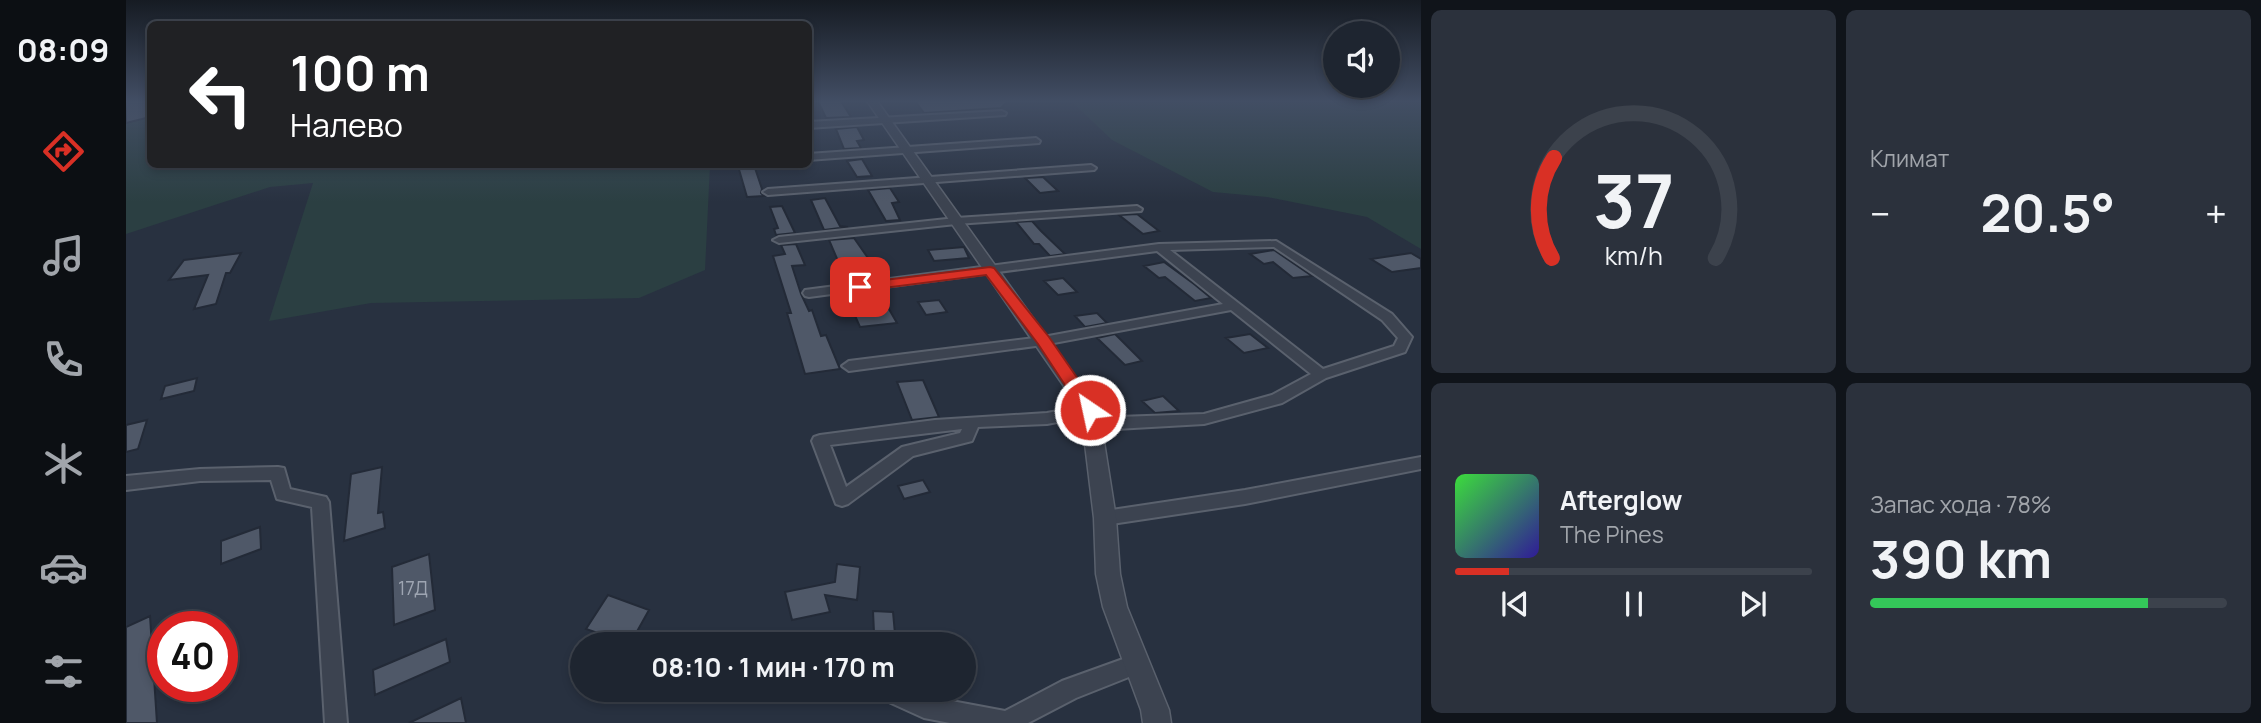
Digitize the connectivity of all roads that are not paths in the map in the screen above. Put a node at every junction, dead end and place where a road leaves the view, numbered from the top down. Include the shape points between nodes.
1 (896, 135) edge
2 (1036, 141) dead end
3 (907, 150) junction
4 (812, 157) edge
5 (1091, 168) dead end
6 (925, 180) junction
7 (768, 192) dead end
8 (1137, 209) dead end
9 (956, 221) junction
10 (779, 240) dead end
11 (1159, 247) junction
12 (990, 271) junction
13 (809, 293) dead end
14 (1232, 306) junction
15 (1043, 341) junction
16 (849, 366) dead end
17 (1321, 375) junction
18 (1090, 410) junction
19 (972, 422) junction
20 (1421, 463) edge
21 (126, 483) edge
22 (1105, 518) junction
23 (1138, 664) junction
24 (913, 702) edge
25 (335, 723) edge
26 (1007, 723) edge
27 (1157, 723) edge

1 - 3 street
2 - 3 street
3 - 4 street
3 - 6 street
5 - 6 street
6 - 7 street
6 - 9 street
8 - 9 street
9 - 10 street
9 - 12 street
11 - 12 street
11 - 14 street
11 - 17 street via 1276,244 1387,317 1405,337 1400,349
12 - 13 street
12 - 15 street
14 - 15 street
14 - 17 street
15 - 16 street
15 - 18 street
17 - 18 street via 1277,399 1204,419 1116,423
18 - 19 street via 1071,417
18 - 22 street
19 - 19 street via 869,432 820,442 842,499 908,451 966,438
20 - 22 street
21 - 25 street via 278,473 283,494 320,502
22 - 23 street via 1115,607
23 - 26 street via 1070,689
23 - 27 street
24 - 26 street

